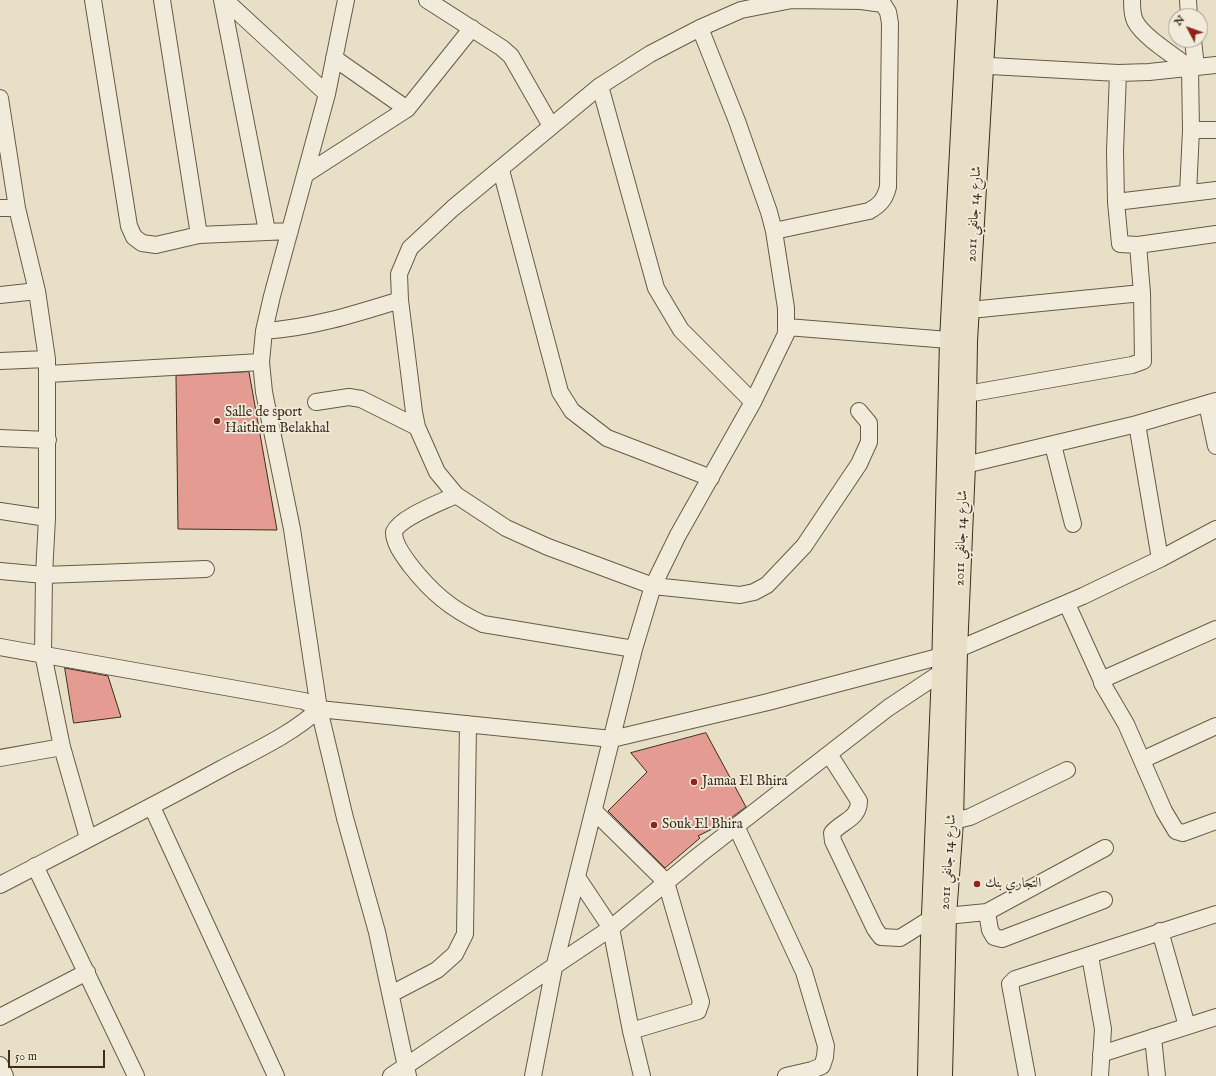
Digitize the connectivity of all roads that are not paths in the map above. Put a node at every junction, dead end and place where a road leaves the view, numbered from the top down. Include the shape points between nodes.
1 (93, 0) edge
2 (162, 0) edge
3 (223, 0) edge
4 (427, 0) edge
5 (968, 0) edge
6 (987, 0) edge
7 (1132, 0) edge
8 (344, 2) edge
9 (740, 5) edge
10 (472, 28) junction
11 (700, 28) junction
12 (1193, 48) edge
13 (334, 58) junction
14 (974, 65) junction
15 (1216, 66) edge
16 (1193, 67) junction
17 (1118, 73) junction
18 (600, 86) junction
19 (327, 94) junction
20 (0, 98) edge
21 (407, 109) junction
22 (552, 126) junction
23 (1191, 130) junction
24 (1216, 130) edge
25 (501, 170) junction
26 (306, 174) junction
27 (1216, 190) edge
28 (1188, 193) junction
29 (1116, 202) junction
30 (0, 208) edge
31 (17, 208) junction
32 (267, 231) junction
33 (290, 231) junction
34 (774, 231) junction
35 (1216, 234) edge
36 (199, 235) junction
37 (1138, 245) junction
38 (37, 291) junction
39 (1142, 293) junction
40 (0, 295) edge
41 (400, 300) junction
42 (970, 310) junction
43 (787, 327) junction
44 (264, 331) junction
45 (958, 341) junction
46 (0, 361) edge
47 (261, 362) junction
48 (47, 367) junction
49 (967, 394) junction
50 (316, 402) dead end
51 (753, 402) junction
52 (1212, 403) edge
53 (859, 412) dead end
54 (1137, 424) junction
55 (417, 427) junction
56 (0, 438) edge
57 (48, 440) junction
58 (1053, 445) junction
59 (1216, 446) edge
60 (965, 464) junction
61 (711, 478) junction
62 (456, 495) junction
63 (0, 511) edge
64 (47, 518) junction
65 (1073, 524) dead end
66 (1216, 529) edge
67 (1160, 559) junction
68 (206, 569) dead end
69 (0, 571) edge
70 (44, 575) junction
71 (653, 586) junction
72 (1067, 604) junction
73 (1216, 629) edge
74 (0, 647) edge
75 (634, 649) junction
76 (43, 654) junction
77 (947, 660) junction
78 (1102, 681) junction
79 (319, 709) junction
80 (468, 724) junction
81 (1216, 726) edge
82 (612, 739) junction
83 (62, 747) junction
84 (829, 754) junction
85 (0, 758) edge
86 (1142, 760) junction
87 (1067, 770) dead end
88 (152, 807) junction
89 (594, 811) junction
90 (953, 821) junction
91 (1216, 821) edge
92 (736, 826) junction
93 (88, 838) junction
94 (1106, 848) dead end
95 (35, 866) junction
96 (577, 877) junction
97 (666, 882) junction
98 (0, 885) edge
99 (1104, 900) dead end
100 (987, 912) junction
101 (1216, 914) edge
102 (939, 917) junction
103 (611, 928) junction
104 (1160, 931) junction
105 (1090, 956) junction
106 (554, 968) junction
107 (87, 972) junction
108 (391, 994) junction
109 (0, 1017) edge
110 (1216, 1017) edge
111 (1187, 1026) junction
112 (631, 1031) junction
113 (1153, 1037) junction
114 (1101, 1054) junction
115 (0, 1065) edge
116 (407, 1071) edge
117 (5, 1076) edge
118 (136, 1076) edge
119 (276, 1076) edge
120 (391, 1076) edge
121 (533, 1076) edge
122 (642, 1076) edge
123 (786, 1076) edge
124 (928, 1076) edge
125 (942, 1076) edge
126 (1027, 1076) edge
127 (1100, 1076) edge
128 (1157, 1076) edge

1 - 36 street via 130,226 134,237 142,243 156,245
2 - 36 street
3 - 19 street
3 - 32 street
4 - 10 street
5 - 14 main road, شارع 14 جانفي 2011
6 - 14 main road, شارع 14 جانفي 2011
7 - 16 street via 1135,22 1143,32
8 - 13 street
9 - 11 street
9 - 34 street via 792,0 868,1 883,4 890,23 888,187 885,196 878,206 869,211
10 - 21 street
10 - 22 street via 511,56
11 - 18 street via 650,54
11 - 34 street via 737,121
12 - 16 street
13 - 19 street
13 - 21 street
14 - 17 street
14 - 42 main road, شارع 14 جانفي 2011
14 - 45 main road, شارع 14 جانفي 2011
15 - 16 street
16 - 17 street
16 - 23 street
17 - 29 street
18 - 22 street
18 - 51 street via 656,288 681,330
19 - 26 street
20 - 31 street
21 - 26 street
22 - 25 street
23 - 24 street
23 - 28 street
25 - 41 street via 453,208 410,248 400,274
25 - 61 street via 560,392 572,411 606,438
26 - 33 street
27 - 28 street
28 - 29 street
29 - 37 street via 1120,244
30 - 31 street
31 - 38 street
32 - 33 street
32 - 36 street
33 - 44 street
34 - 43 street
35 - 37 street
37 - 39 street
38 - 40 street
38 - 48 street
39 - 42 street
39 - 49 street via 1143,361
41 - 44 street via 294,329
41 - 55 street via 406,362
42 - 45 main road, شارع 14 جانفي 2011
43 - 45 street
43 - 51 street via 782,343
44 - 47 street
45 - 49 main road, شارع 14 جانفي 2011
45 - 77 main road, شارع 14 جانفي 2011
46 - 48 street
47 - 48 street
47 - 79 street via 264,392 292,529
48 - 57 street
49 - 60 main road, شارع 14 جانفي 2011
50 - 55 street via 349,397 361,399
51 - 61 street
52 - 54 street
52 - 59 street
53 - 71 street via 869,423 869,442 859,464 804,546 772,582 754,592 740,595
54 - 58 street
54 - 67 street
55 - 62 street via 437,472
56 - 57 street
57 - 64 street
58 - 60 street
58 - 65 street
60 - 77 main road, شارع 14 جانفي 2011
61 - 71 street via 678,535
62 - 71 street via 506,528 548,547
62 - 75 street via 416,514 399,525 394,532 401,553 435,594 464,615 483,624
63 - 64 street
64 - 70 street
66 - 67 street
67 - 72 street
68 - 70 street
69 - 70 street
70 - 76 street
71 - 75 street
72 - 77 street
72 - 78 street
73 - 78 street
74 - 76 street
75 - 82 street
76 - 79 street via 304,701
76 - 83 street
77 - 82 street
77 - 84 street
77 - 90 main road, شارع 14 جانفي 2011
77 - 102 main road, شارع 14 جانفي 2011
78 - 86 street
79 - 80 street
79 - 88 street via 297,727
79 - 108 street
80 - 82 street
80 - 108 street via 465,934 455,954 437,970
81 - 86 street
82 - 89 street
83 - 85 street
83 - 93 street
84 - 92 street
84 - 102 street via 859,801 856,814 832,833 833,841 881,937 900,938
86 - 91 street via 1164,811 1176,831 1183,833
87 - 90 street via 970,817
88 - 93 street
88 - 119 street
89 - 96 street
89 - 97 street
90 - 102 main road, شارع 14 جانفي 2011
92 - 97 street
92 - 123 street via 804,972 826,1046 826,1057 822,1066
93 - 95 street
94 - 100 street
95 - 98 street
95 - 107 street
96 - 103 street
96 - 106 street
97 - 103 street
97 - 112 street via 701,1002 700,1008 698,1011
99 - 100 street via 1002,939 994,937 990,930
100 - 102 street
101 - 104 street
102 - 124 main road, شارع 14 جانفي 2011
102 - 125 main road, شارع 14 جانفي 2011
103 - 106 street
103 - 112 street
104 - 105 street
104 - 111 street
105 - 114 street via 1103,1029
105 - 126 street via 1027,974 1010,984
106 - 116 street
106 - 121 street
107 - 109 street
107 - 118 street
108 - 116 street
110 - 111 street
111 - 113 street
112 - 122 street
113 - 114 street
113 - 128 street
114 - 127 street
115 - 117 street
116 - 120 street

